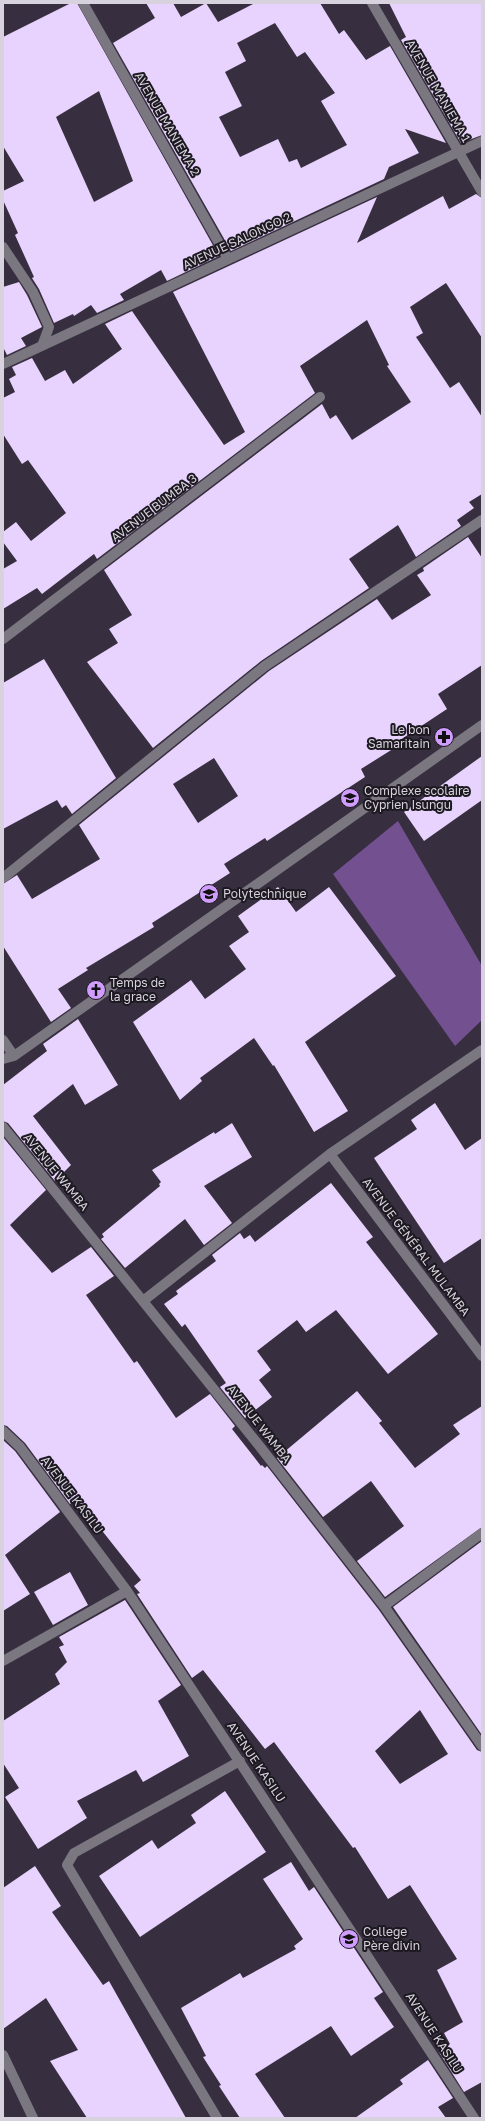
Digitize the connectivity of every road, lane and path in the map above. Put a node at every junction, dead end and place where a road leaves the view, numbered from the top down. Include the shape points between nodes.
1 (83, 3) edge
2 (372, 3) edge
3 (482, 141) edge
4 (459, 152) junction
5 (482, 192) edge
6 (3, 247) edge
7 (228, 259) junction
8 (42, 346) junction
9 (3, 364) edge
10 (320, 397) dead end
11 (482, 520) edge
12 (3, 639) edge
13 (482, 724) edge
14 (3, 878) edge
15 (3, 1040) edge
16 (482, 1050) edge
17 (14, 1056) junction
18 (3, 1059) edge
19 (3, 1127) edge
20 (330, 1154) junction
21 (143, 1301) junction
22 (482, 1356) edge
23 (3, 1431) edge
24 (482, 1533) edge
25 (127, 1591) junction
26 (384, 1606) junction
27 (3, 1661) edge
28 (482, 1746) edge
29 (240, 1762) junction
30 (3, 2055) edge
31 (33, 2118) edge
32 (217, 2118) edge
33 (474, 2118) edge

1 - 7 street, AVENUE MANIEMA 2
2 - 4 street, AVENUE MANIEMA 1
3 - 4 street, AVENUE SALONGO 2
4 - 5 street, AVENUE MANIEMA 1
4 - 7 street, AVENUE SALONGO 2
6 - 8 street via 33,292 49,327
7 - 8 street, AVENUE SALONGO 2
8 - 9 street, AVENUE SALONGO 2
10 - 12 street, AVENUE BUMBA 3
11 - 14 street via 265,666
13 - 17 street
15 - 17 street
16 - 20 street
17 - 18 street
19 - 21 street, AVENUE WAMBA
20 - 21 street
20 - 22 street, AVENUE GÉNÉRAL MULAMBA
21 - 26 street, AVENUE WAMBA
23 - 25 street, AVENUE KASILU via 20,1447
24 - 26 street
25 - 27 street
25 - 29 street, AVENUE KASILU
26 - 28 street, AVENUE WAMBA
29 - 32 street via 74,1853 67,1865
29 - 33 street, AVENUE KASILU
30 - 31 street

